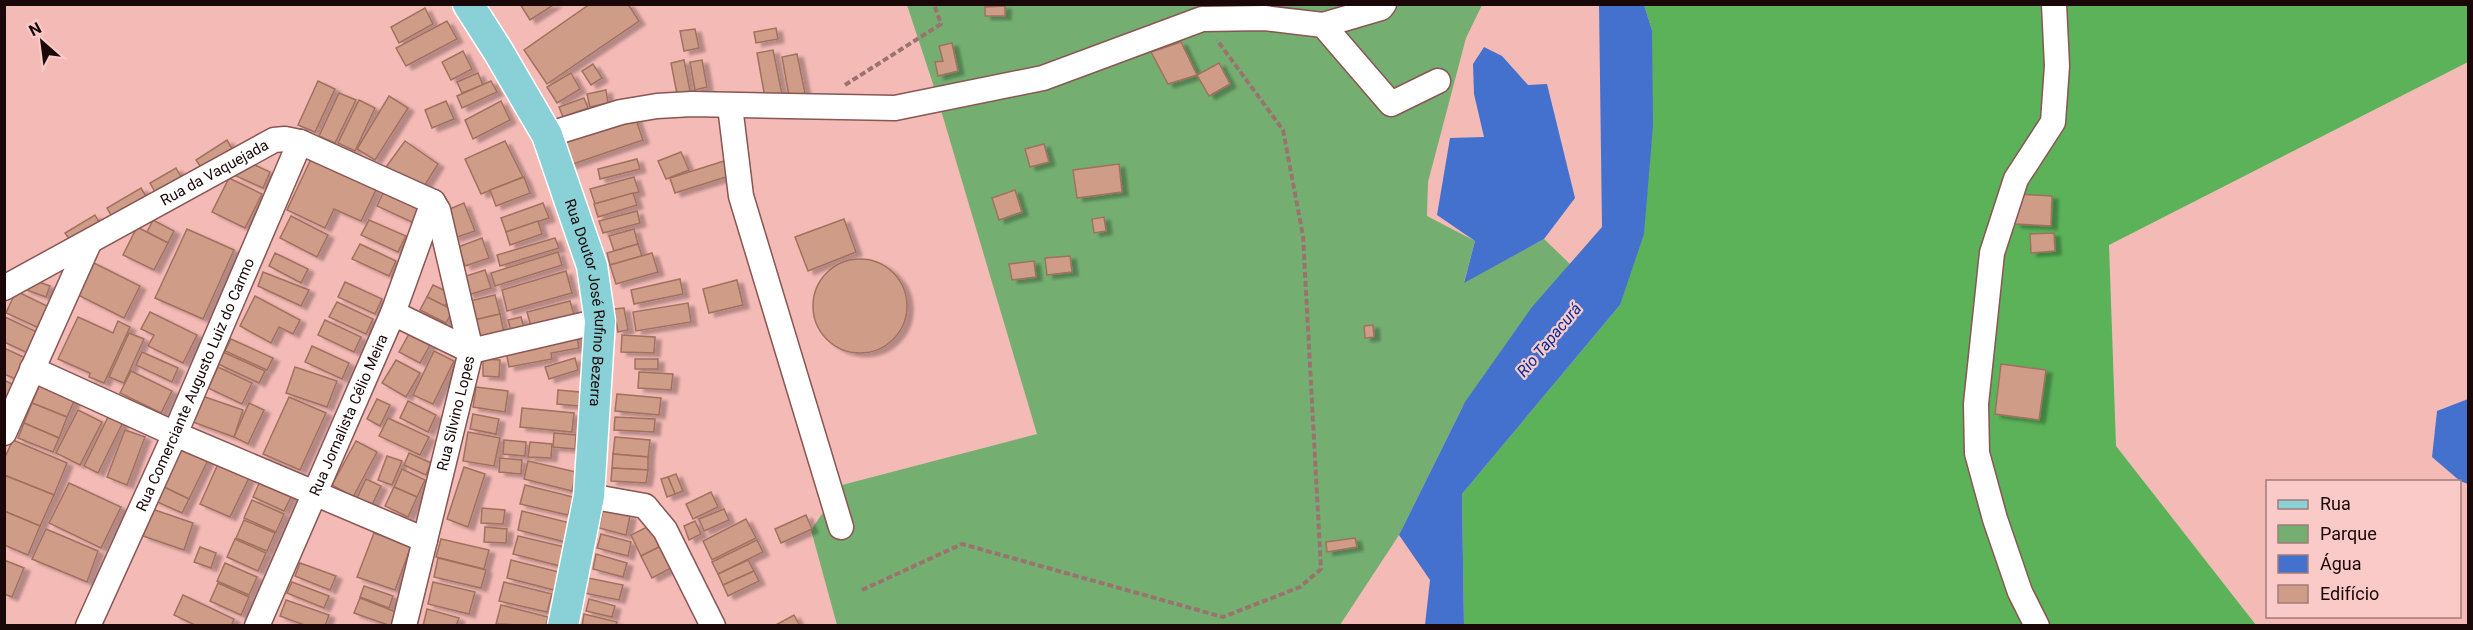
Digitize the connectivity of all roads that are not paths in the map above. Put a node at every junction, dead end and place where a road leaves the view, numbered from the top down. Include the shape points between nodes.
1 (468, 4) edge
2 (1384, 4) edge
3 (2054, 4) edge
4 (1323, 25) junction
5 (1438, 81) dead end
6 (730, 106) junction
7 (547, 135) junction
8 (300, 142) junction
9 (433, 201) junction
10 (89, 243) junction
11 (4, 288) edge
12 (393, 312) junction
13 (600, 321) junction
14 (471, 351) junction
15 (32, 369) junction
16 (4, 433) edge
17 (175, 435) junction
18 (315, 494) junction
19 (589, 496) junction
20 (841, 527) dead end
21 (425, 540) junction
22 (88, 626) edge
23 (257, 626) edge
24 (404, 626) edge
25 (563, 626) edge
26 (712, 626) edge
27 (2037, 626) edge

1 - 7 main road, Rua Doutor José Rufino Bezerra
2 - 4 street
3 - 27 street via 2053,122 2016,179 1992,253 1976,405 1980,464 2020,592
4 - 5 street via 1391,104
4 - 6 street via 1264,18 1202,19 1043,78 895,108
6 - 7 street via 657,106 621,112
6 - 20 street via 741,196
7 - 13 main road, Rua Doutor José Rufino Bezerra via 592,266
8 - 9 street, Rua da Vaquejada
8 - 10 street, Rua da Vaquejada via 285,139 263,145
8 - 17 street, Rua Comerciante Augusto Luiz do Carmo
9 - 12 street, Rua Jornalista Célio Meira
9 - 14 street, Rua Silvino Lopes
10 - 11 street, Rua da Vaquejada
10 - 15 street
12 - 14 street
12 - 18 street, Rua Jornalista Célio Meira
13 - 14 street
13 - 19 main road, Rua Doutor José Rufino Bezerra
14 - 21 street, Rua Silvino Lopes
15 - 16 street
15 - 17 street
17 - 18 street
17 - 22 street, Rua Comerciante Augusto Luiz do Carmo
18 - 21 street
18 - 23 street, Rua Jornalista Célio Meira
19 - 25 main road, Rua Doutor José Rufino Bezerra
19 - 26 street via 645,506 665,530
21 - 24 street, Rua Silvino Lopes

